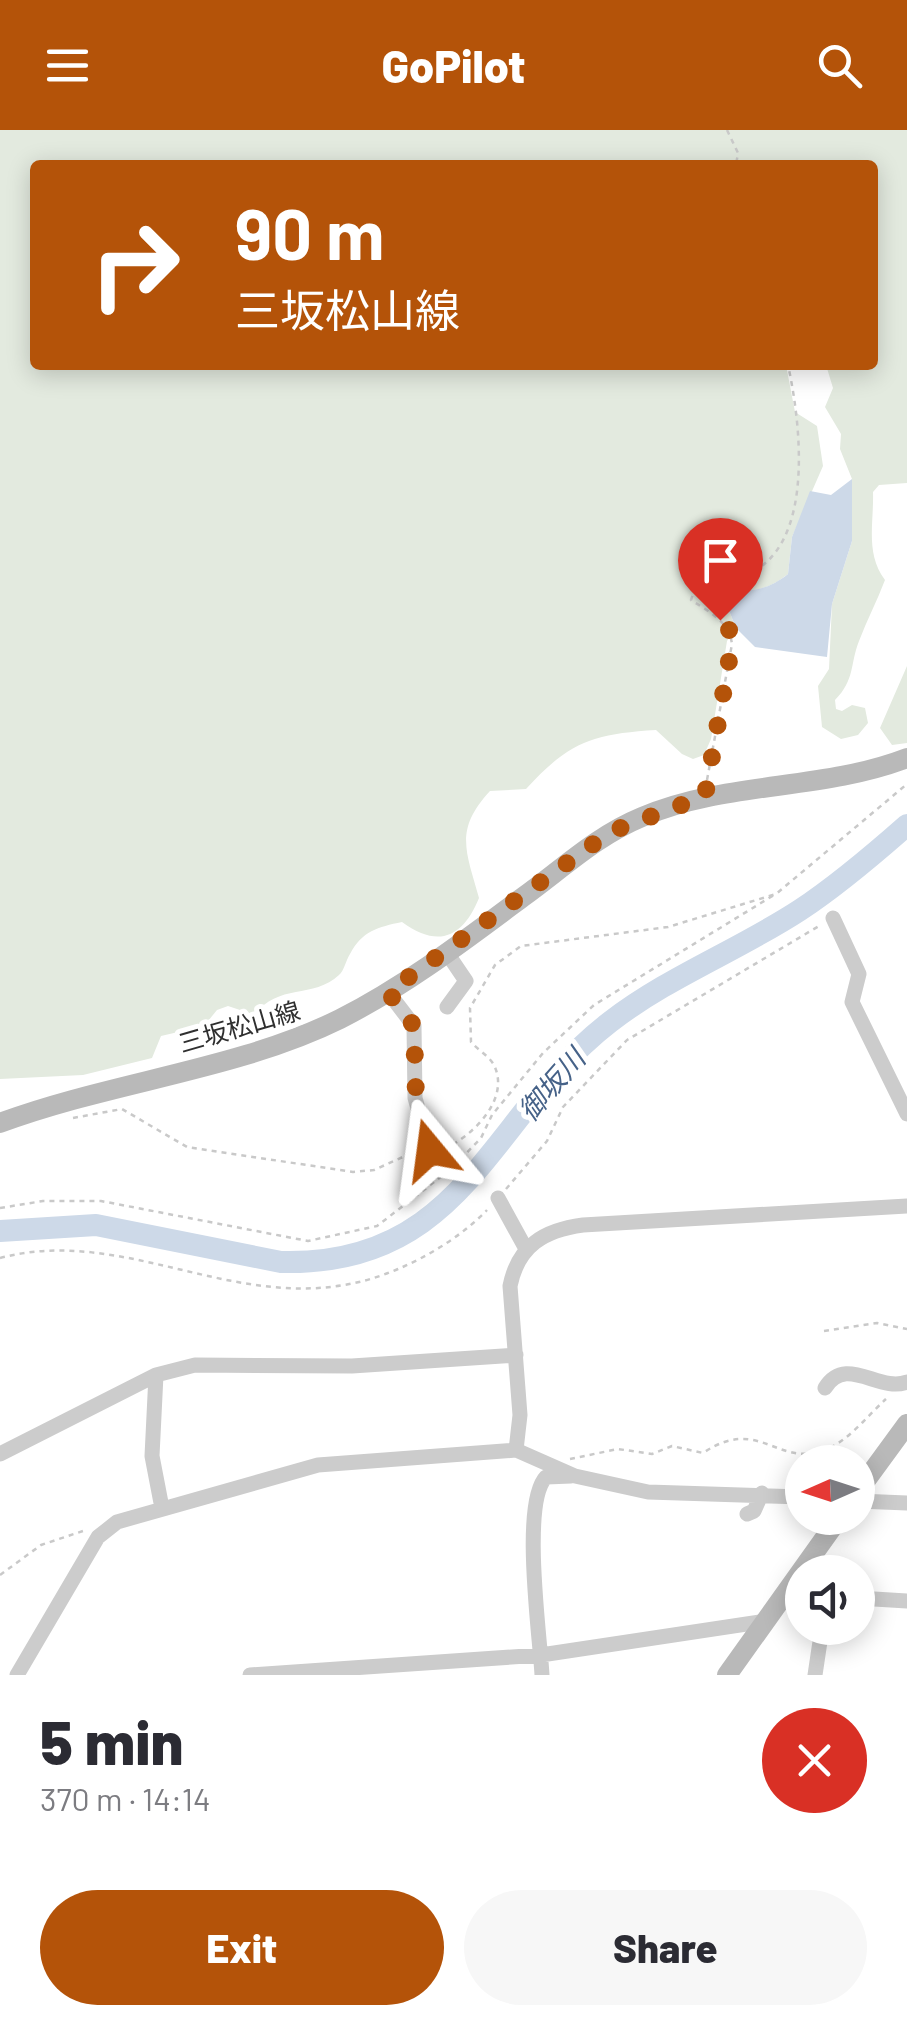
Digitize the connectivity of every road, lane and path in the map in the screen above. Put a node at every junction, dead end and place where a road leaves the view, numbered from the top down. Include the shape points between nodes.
1 (727, 130) edge
2 (737, 160) edge
3 (789, 370) edge
4 (907, 758) edge
5 (907, 784) edge
6 (705, 796) junction
7 (833, 918) dead end
8 (447, 953) junction
9 (388, 992) junction
10 (448, 1007) dead end
11 (907, 1114) edge
12 (62, 1120) dead end
13 (0, 1124) edge
14 (430, 1150) junction
15 (498, 1198) dead end
16 (907, 1206) edge
17 (526, 1249) junction
18 (907, 1329) edge
19 (824, 1332) dead end
20 (516, 1355) junction
21 (156, 1374) junction
22 (901, 1384) edge
23 (825, 1388) dead end
24 (907, 1424) edge
25 (516, 1450) junction
26 (0, 1454) edge
27 (875, 1467) edge
28 (568, 1472) junction
29 (762, 1493) junction
30 (785, 1495) edge
31 (875, 1502) edge
32 (907, 1503) edge
33 (162, 1508) junction
34 (748, 1514) dead end
35 (104, 1532) junction
36 (0, 1575) edge
37 (785, 1599) edge
38 (875, 1599) edge
39 (907, 1601) edge
40 (767, 1621) junction
41 (819, 1645) edge
42 (541, 1655) junction
43 (16, 1675) edge
44 (250, 1675) edge
45 (542, 1675) edge
46 (727, 1675) edge
47 (815, 1675) edge

1 - 2 path
3 - 6 path via 798,410 784,545 747,578 698,579 692,586 691,600 720,620 732,644
4 - 6 main road, 三坂松山線 via 822,781
5 - 14 path via 776,894 668,927 528,945 501,960 468,1016 470,1042 497,1076 484,1122 451,1146
6 - 8 main road, 三坂松山線 via 610,832
7 - 11 street via 859,974 852,1002
8 - 9 main road, 三坂松山線
8 - 10 street via 466,981
9 - 13 main road, 三坂松山線 via 276,1046 70,1098
9 - 14 street via 414,1026 416,1098
12 - 14 path via 122,1108 187,1147 353,1172
15 - 17 street
16 - 17 street via 583,1225 548,1233
17 - 20 street via 510,1286
18 - 19 path via 876,1323
20 - 21 street via 352,1366 195,1365
20 - 25 street
21 - 26 street
21 - 33 street via 152,1456
22 - 23 street via 852,1372
22 - 28 path via 820,1452 744,1437 702,1453 672,1446 652,1454 618,1449 575,1456
24 - 27 main road
25 - 28 street
25 - 33 street via 318,1464
28 - 29 street via 678,1496
28 - 42 street via 546,1477 536,1490 532,1561
29 - 30 street
29 - 34 street
31 - 32 street
33 - 35 street
35 - 36 path via 91,1528 41,1545
35 - 43 street
37 - 40 main road
38 - 39 street
40 - 42 street
40 - 46 main road
41 - 47 street
42 - 44 street
42 - 45 street

